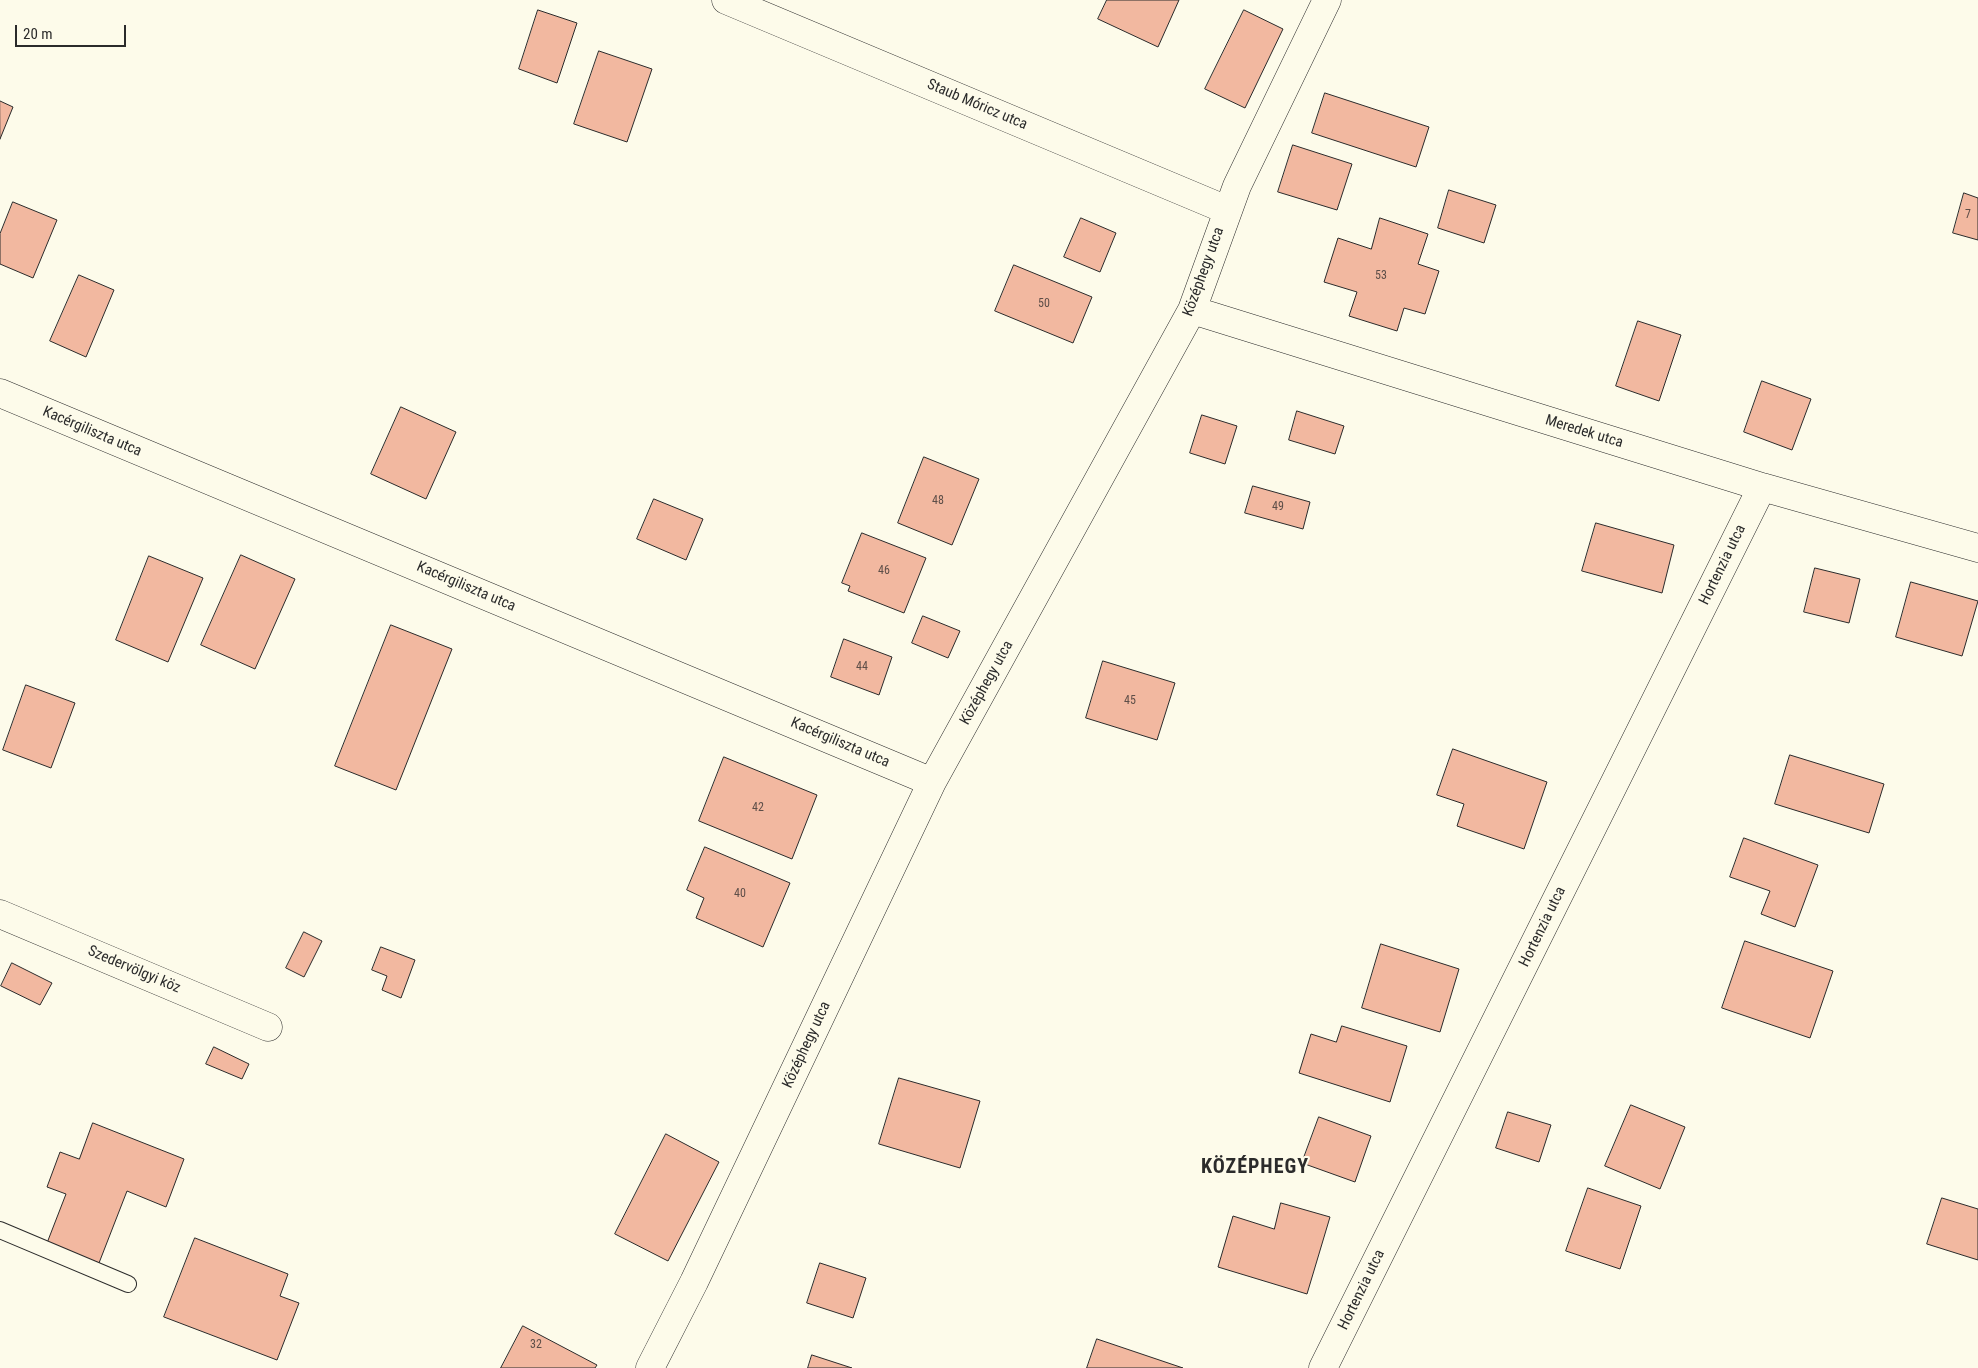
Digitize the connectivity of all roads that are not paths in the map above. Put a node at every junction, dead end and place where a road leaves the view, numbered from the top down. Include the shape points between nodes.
1 (726, 0) edge
2 (1327, 0) edge
3 (1227, 210) junction
4 (1192, 310) junction
5 (0, 393) edge
6 (1762, 487) junction
7 (1978, 548) edge
8 (932, 782) junction
9 (0, 914) edge
10 (268, 1027) dead end
11 (0, 1230) edge
12 (128, 1284) dead end
13 (650, 1368) edge
14 (1323, 1368) edge

1 - 3 street, Staub Móricz utca
2 - 3 street, Középhegy utca
3 - 4 street, Középhegy utca
4 - 6 street, Meredek utca
4 - 8 street, Középhegy utca
5 - 8 street, Kacérgiliszta utca
6 - 7 street, Meredek utca
6 - 14 street, Hortenzia utca
8 - 13 street, Középhegy utca
9 - 10 street, Szedervölgyi köz
11 - 12 lane

